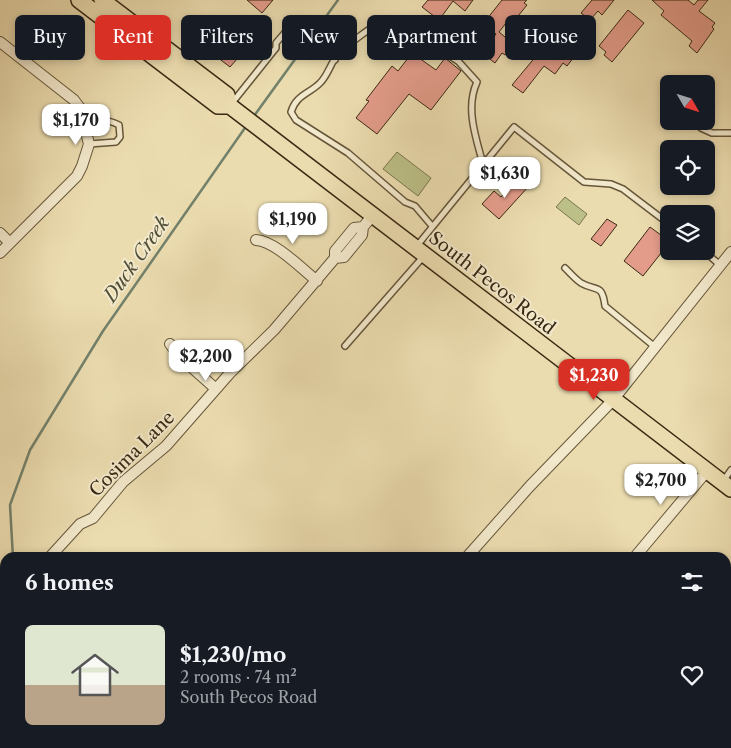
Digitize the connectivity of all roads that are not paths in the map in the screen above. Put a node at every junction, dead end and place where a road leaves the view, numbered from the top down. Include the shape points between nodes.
1 (79, 0) edge
2 (102, 0) edge
3 (282, 36) edge
4 (0, 42) edge
5 (357, 42) edge
6 (335, 60) edge
7 (230, 108) junction
8 (85, 122) junction
9 (705, 130) edge
10 (731, 133) edge
11 (89, 144) junction
12 (483, 164) junction
13 (373, 215) junction
14 (660, 217) edge
15 (432, 226) junction
16 (0, 233) edge
17 (256, 240) dead end
18 (10, 243) junction
19 (420, 251) junction
20 (731, 252) edge
21 (0, 253) edge
22 (714, 260) edge
23 (720, 266) junction
24 (566, 268) dead end
25 (317, 281) junction
26 (170, 344) dead end
27 (345, 346) dead end
28 (655, 347) junction
29 (216, 389) junction
30 (613, 400) junction
31 (731, 470) edge
32 (707, 471) junction
33 (726, 486) edge
34 (54, 552) edge
35 (471, 552) edge
36 (639, 552) edge

1 - 7 main road via 218,106
2 - 7 main road, South Pecos Road via 227,95
3 - 7 lane
4 - 8 street via 67,93 80,108
5 - 12 lane via 382,21 390,19 458,61 476,82 470,103
6 - 15 lane via 328,74 318,85 302,94 291,112 296,120 348,153 405,202 415,206
7 - 13 main road, South Pecos Road
8 - 11 street
8 - 11 lane via 110,120 119,125 120,137 116,142
9 - 10 lane
11 - 18 street via 76,176
12 - 14 lane via 514,127 584,182 611,184 623,189
12 - 15 lane
13 - 19 main road, South Pecos Road
13 - 25 street, Cosima Lane via 363,227 354,228 347,245 335,251 335,258
15 - 19 lane
16 - 18 street
17 - 25 street via 272,244
18 - 21 street
19 - 27 lane
19 - 30 main road, South Pecos Road
20 - 23 street
22 - 23 lane
23 - 28 street
24 - 28 lane via 579,282 600,289 604,306
25 - 29 street, Cosima Lane
26 - 29 street
28 - 30 street
29 - 34 street, Cosima Lane via 166,446 123,482 93,518 80,524
30 - 32 main road, South Pecos Road
30 - 35 street
31 - 33 lane
32 - 33 main road, South Pecos Road
32 - 36 street

